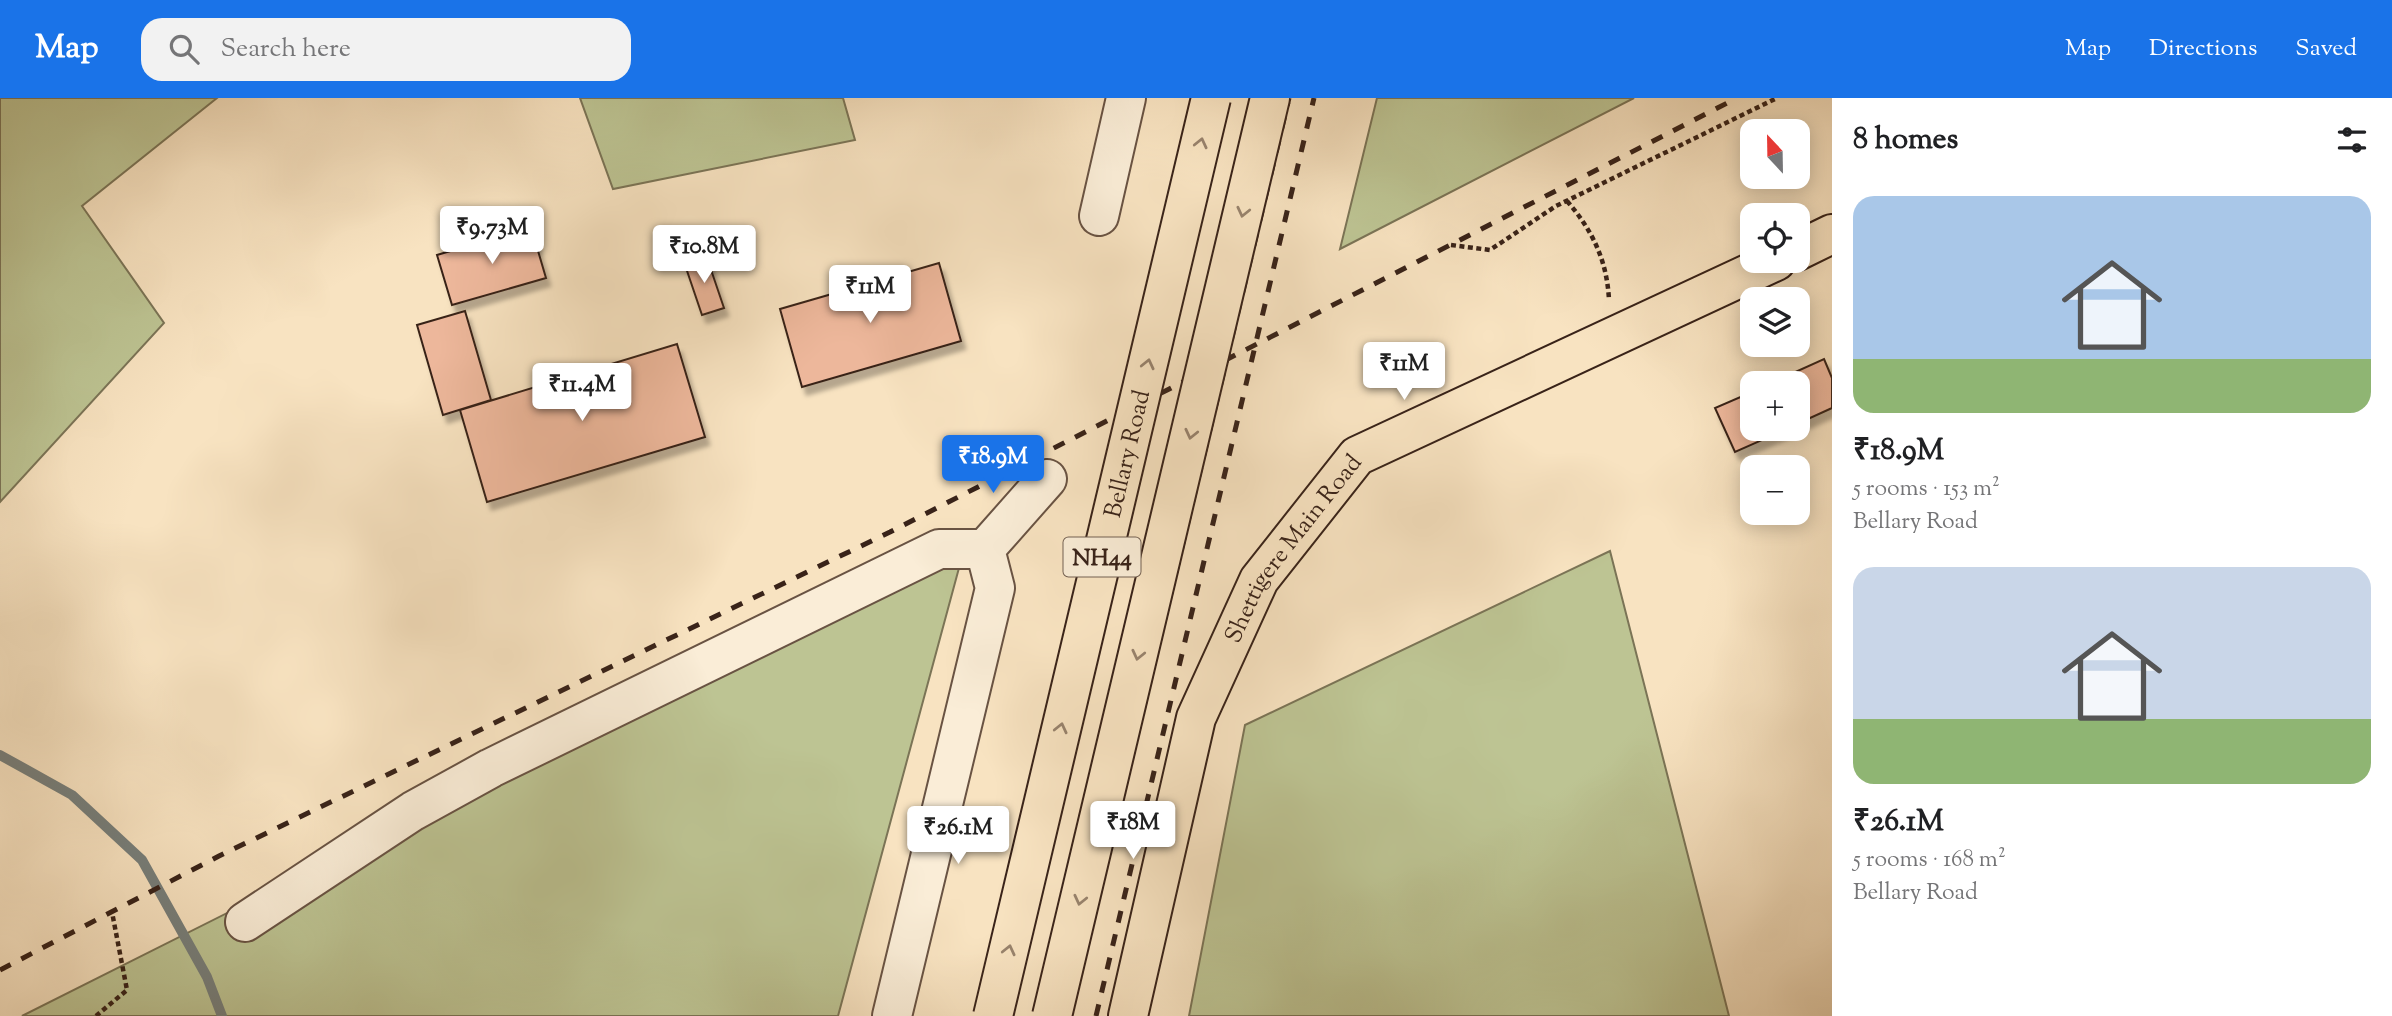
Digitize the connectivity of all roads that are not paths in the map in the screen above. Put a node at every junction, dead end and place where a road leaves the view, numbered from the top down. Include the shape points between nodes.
1 (1126, 98) edge
2 (1212, 98) edge
3 (1270, 98) edge
4 (1099, 216) dead end
5 (1832, 234) edge
6 (1810, 245) edge
7 (1750, 273) edge
8 (1047, 479) dead end
9 (985, 549) junction
10 (245, 922) dead end
11 (892, 1016) edge
12 (993, 1016) edge
13 (1052, 1016) edge
14 (1128, 1016) edge

1 - 4 street
12 -> 2 main road, Bellary Road / NH44, bridge
3 -> 13 main road, NH44, bridge
5 - 6 main road
7 - 14 main road, Shettigere Main Road via 1357,456 1259,580 1195,718
8 - 9 street
9 - 10 street via 939,549 491,768 413,811
9 - 11 street via 995,588

